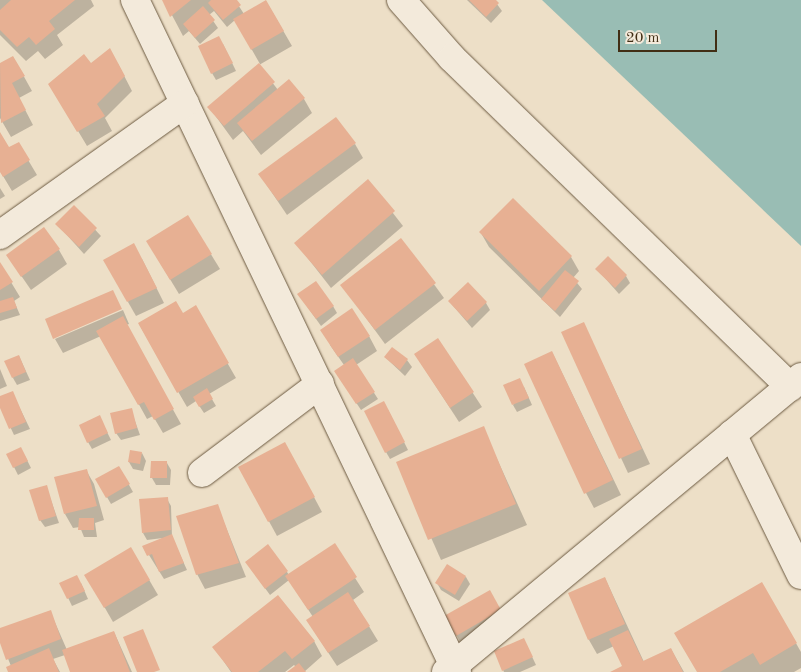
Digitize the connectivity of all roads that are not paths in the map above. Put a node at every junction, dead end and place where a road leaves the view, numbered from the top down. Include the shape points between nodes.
1 (135, 0) edge
2 (401, 0) edge
3 (185, 103) junction
4 (0, 235) edge
5 (795, 382) edge
6 (320, 384) junction
7 (732, 434) junction
8 (202, 473) dead end
9 (801, 575) edge
10 (452, 670) edge

1 - 3 street
2 - 5 street via 466,72
3 - 4 street
3 - 6 street
5 - 7 street
6 - 8 street
6 - 10 street
7 - 9 street
7 - 10 street

